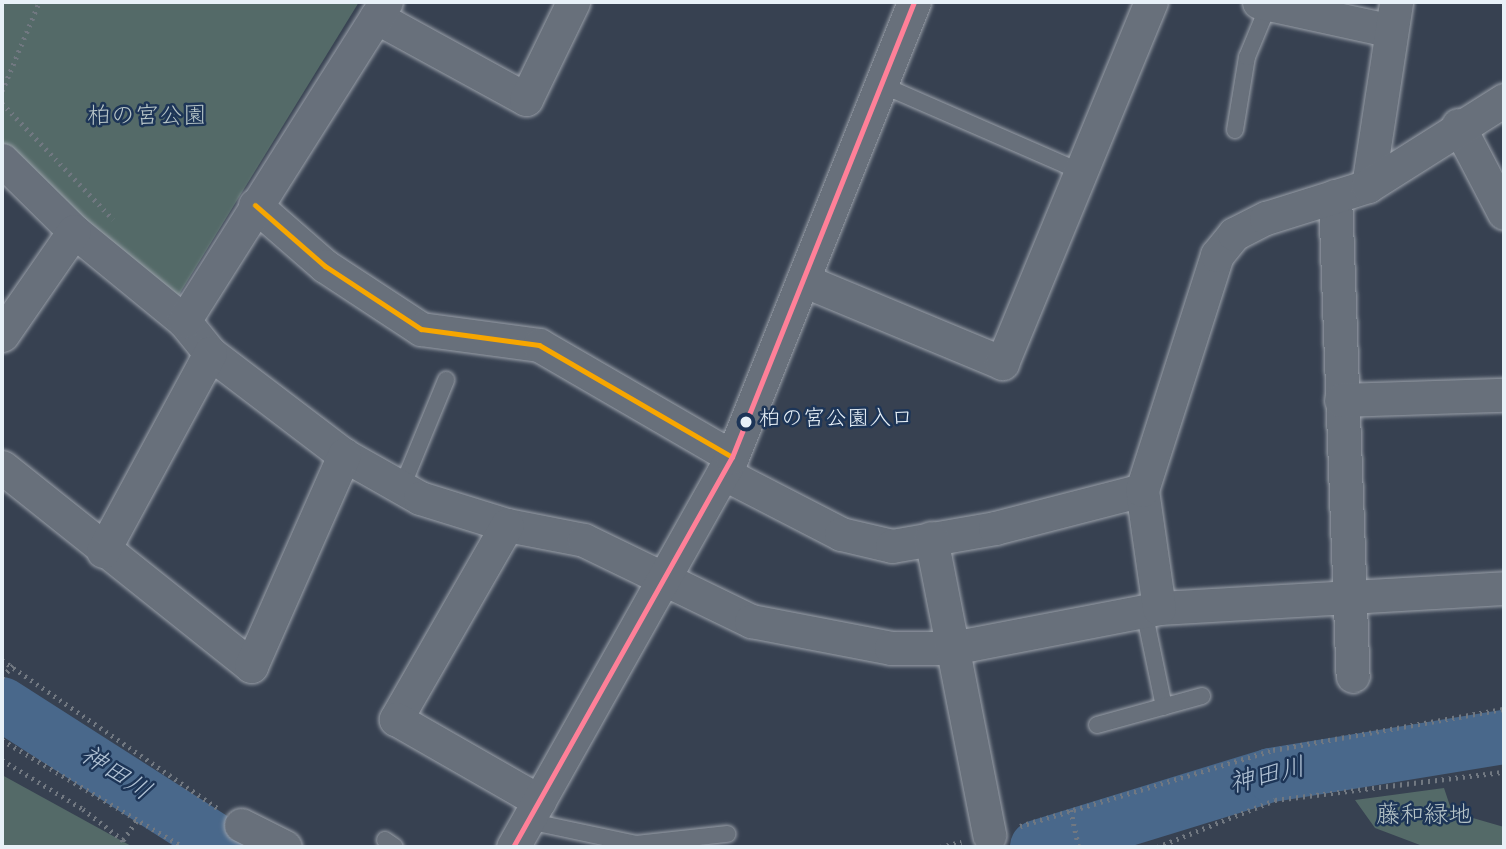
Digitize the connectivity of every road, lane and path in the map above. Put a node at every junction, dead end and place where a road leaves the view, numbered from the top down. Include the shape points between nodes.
1 (39, 2) edge
2 (573, 2) edge
3 (914, 2) edge
4 (1151, 2) edge
5 (1264, 3) edge
6 (381, 10) edge
7 (1392, 16) edge
8 (880, 84) junction
9 (2, 91) edge
10 (1504, 100) edge
11 (1458, 125) junction
12 (1235, 130) dead end
13 (2, 160) edge
14 (1077, 170) junction
15 (1367, 186) junction
16 (1335, 196) junction
17 (255, 205) junction
18 (1504, 213) edge
19 (74, 231) junction
20 (803, 280) junction
21 (184, 321) junction
22 (2, 335) edge
23 (210, 353) junction
24 (446, 380) dead end
25 (1504, 395) edge
26 (1341, 400) junction
27 (344, 455) junction
28 (728, 465) junction
29 (2, 467) edge
30 (401, 487) junction
31 (1142, 489) junction
32 (507, 525) junction
33 (931, 538) junction
34 (103, 551) junction
35 (669, 577) junction
36 (1504, 588) edge
37 (1350, 595) junction
38 (1151, 610) junction
39 (952, 648) junction
40 (2, 660) edge
41 (13, 665) junction
42 (1353, 676) dead end
43 (2, 677) edge
44 (1202, 696) dead end
45 (1164, 707) junction
46 (1504, 709) edge
47 (1097, 725) dead end
48 (2, 740) edge
49 (2, 760) edge
50 (1504, 772) edge
51 (1071, 810) junction
52 (137, 820) junction
53 (526, 823) edge
54 (241, 825) joint
55 (727, 834) dead end
56 (989, 835) junction
57 (123, 840) junction
58 (122, 847) edge
59 (184, 847) edge
60 (285, 847) edge
61 (940, 847) edge
62 (1079, 847) edge
63 (1157, 847) edge

1 - 9 path
2 - 6 street via 526,99
3 - 8 street
4 - 14 street
5 - 7 street
5 - 12 lane via 1247,57
6 - 17 street
7 - 15 street
8 - 14 lane
8 - 20 street
10 - 11 street
11 - 15 street
11 - 18 street
13 - 19 street
14 - 20 street via 1002,363
15 - 16 street
16 - 26 street
16 - 31 street via 1234,234 1217,255
17 - 21 street
17 - 28 street via 326,266 421,329 539,345
19 - 21 street
19 - 22 street
20 - 28 street
21 - 23 street
23 - 27 street
23 - 34 street
24 - 30 lane
25 - 26 street
26 - 37 street
27 - 30 street
27 - 34 street via 251,666
28 - 33 street via 841,534 892,546
28 - 35 street
29 - 34 street
30 - 32 street
31 - 33 street via 1005,526
31 - 38 street
32 - 35 street via 584,540
32 - 53 street via 396,719
33 - 39 street
35 - 39 street via 751,621 891,648
35 - 53 street
36 - 37 street
37 - 38 street
37 - 42 street
38 - 39 street
38 - 45 lane
39 - 56 street
40 - 41 path
41 - 43 path
41 - 54 path
44 - 45 lane
45 - 47 lane
46 - 51 path via 1273,750
48 - 52 path
49 - 57 path
50 - 63 path via 1275,800
51 - 56 path
51 - 62 path
52 - 57 path
52 - 59 path
53 - 55 lane via 636,844
54 - 60 street
56 - 61 path
57 - 58 path

